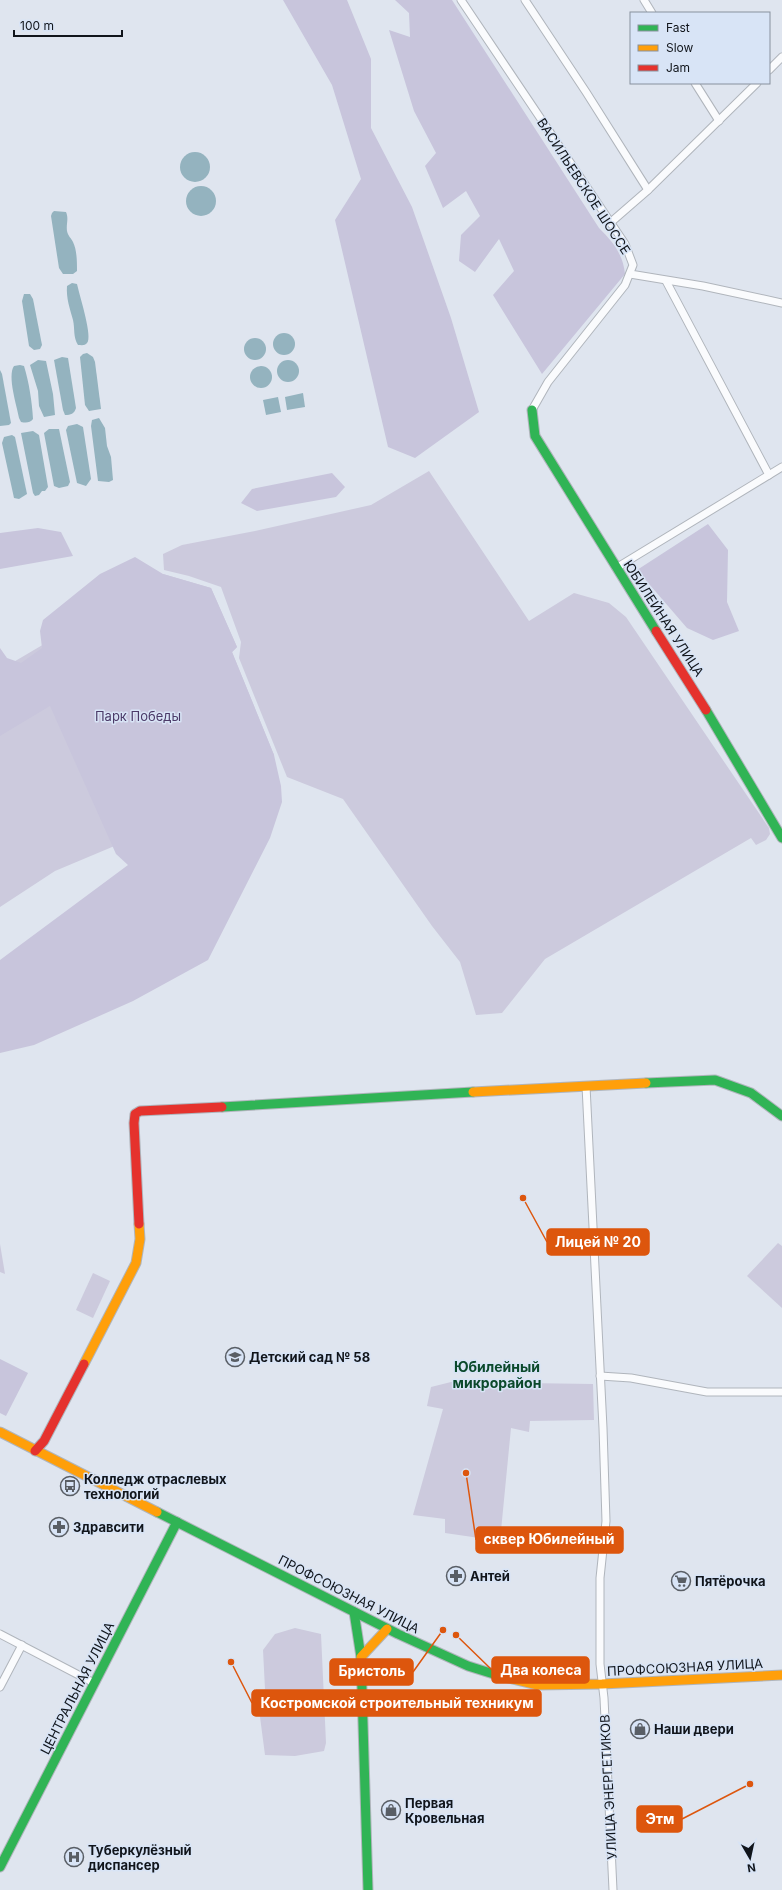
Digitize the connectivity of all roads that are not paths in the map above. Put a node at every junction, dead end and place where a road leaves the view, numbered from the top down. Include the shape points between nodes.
1 (461, 0) edge
2 (525, 0) edge
3 (644, 0) edge
4 (651, 12) edge
5 (782, 57) edge
6 (770, 69) edge
7 (696, 84) edge
8 (756, 84) edge
9 (719, 122) junction
10 (648, 190) junction
11 (610, 223) junction
12 (630, 274) junction
13 (666, 281) junction
14 (782, 303) edge
15 (532, 410) joint
16 (782, 467) edge
17 (769, 475) junction
18 (616, 568) junction
19 (782, 838) edge
20 (586, 1086) junction
21 (782, 1116) edge
22 (600, 1376) junction
23 (782, 1392) edge
24 (0, 1432) edge
25 (36, 1451) junction
26 (176, 1522) junction
27 (354, 1612) junction
28 (387, 1629) junction
29 (0, 1634) edge
30 (22, 1645) junction
31 (360, 1657) junction
32 (782, 1675) edge
33 (94, 1683) junction
34 (602, 1684) junction
35 (0, 1687) edge
36 (0, 1867) edge
37 (368, 1890) edge
38 (613, 1890) edge

1 - 11 street, ВАСИЛЬЕВСКОЕ ШОССЕ
2 - 10 street
3 - 4 street
5 - 6 street
7 - 9 street
8 - 9 street
9 - 10 street
10 - 11 street
11 - 12 street, ВАСИЛЬЕВСКОЕ ШОССЕ via 630,254 633,264
12 - 13 street
12 - 15 street, ВАСИЛЬЕВСКОЕ ШОССЕ via 625,285 548,382
13 - 14 street
13 - 17 street
15 - 18 main road, ЮБИЛЕЙНАЯ УЛИЦА via 535,436
16 - 17 street
17 - 18 street
18 - 19 main road, ЮБИЛЕЙНАЯ УЛИЦА via 698,695
20 - 21 main road via 715,1080 739,1086 758,1096
20 - 22 street, УЛИЦА ЭНЕРГЕТИКОВ
20 - 25 main road via 140,1111 135,1114 140,1238 136,1263 44,1441
22 - 23 street via 632,1378 707,1392
22 - 34 street, УЛИЦА ЭНЕРГЕТИКОВ via 606,1521 600,1578
24 - 25 main road, ПРОФСОЮЗНАЯ УЛИЦА
25 - 26 main road, ПРОФСОЮЗНАЯ УЛИЦА
26 - 27 main road, ПРОФСОЮЗНАЯ УЛИЦА
26 - 33 main road, ЦЕНТРАЛЬНАЯ УЛИЦА
27 - 28 main road, ПРОФСОЮЗНАЯ УЛИЦА
27 - 31 main road
28 - 31 main road
28 - 34 main road, ПРОФСОЮЗНАЯ УЛИЦА via 468,1666 507,1679 537,1685
29 - 30 street
30 - 33 street
30 - 35 street
31 - 37 main road
32 - 34 main road, ПРОФСОЮЗНАЯ УЛИЦА
33 - 36 main road, ЦЕНТРАЛЬНАЯ УЛИЦА
34 - 38 street, УЛИЦА ЭНЕРГЕТИКОВ

